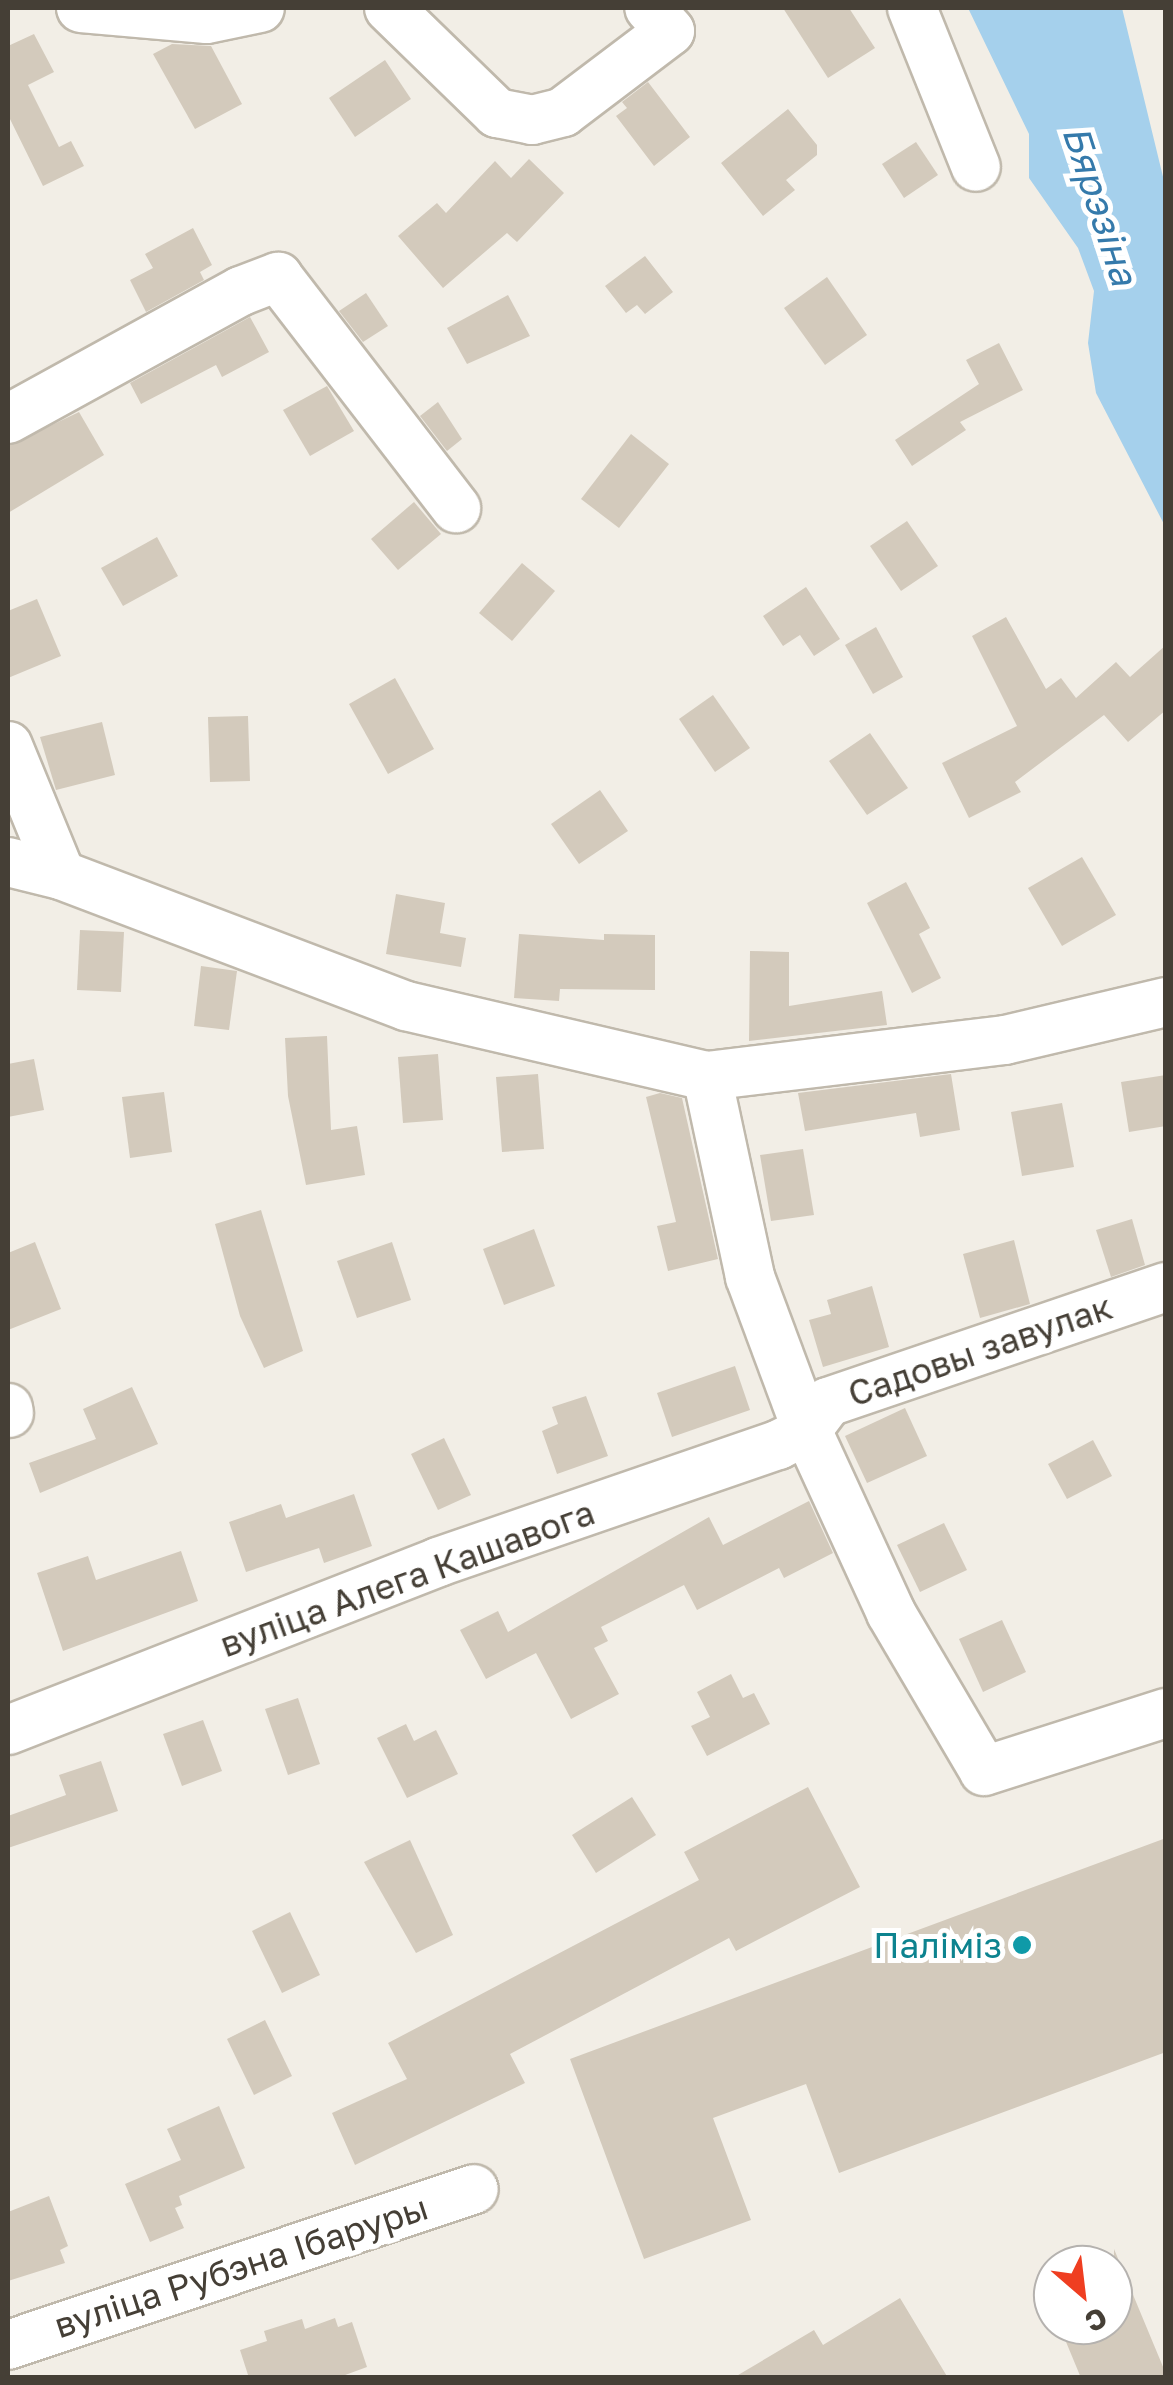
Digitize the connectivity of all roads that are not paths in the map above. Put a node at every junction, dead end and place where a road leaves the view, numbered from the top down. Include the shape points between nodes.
1 (81, 8) edge
2 (260, 8) edge
3 (389, 8) edge
4 (912, 8) edge
5 (659, 19) edge
6 (976, 167) dead end
7 (8, 419) edge
8 (456, 508) dead end
9 (8, 746) edge
10 (8, 862) edge
11 (62, 874) junction
12 (1166, 1002) edge
13 (706, 1076) junction
14 (1166, 1287) edge
15 (807, 1430) junction
16 (1166, 1713) edge
17 (8, 1730) edge
18 (474, 2188) dead end
19 (8, 2345) edge

1 - 2 street via 206,19
3 - 5 street via 497,113 532,120 562,112
4 - 6 street
7 - 8 street via 241,290 278,278
9 - 11 street
10 - 11 street
11 - 13 street via 406,1006
12 - 13 street via 1004,1040
13 - 15 street via 750,1277
14 - 15 street, Садовы завулак via 828,1402
15 - 16 street via 891,1613 984,1771
15 - 17 street, вуліца Алега Кашавога via 438,1562
18 - 19 street, вуліца Рубэна Ібаруры

